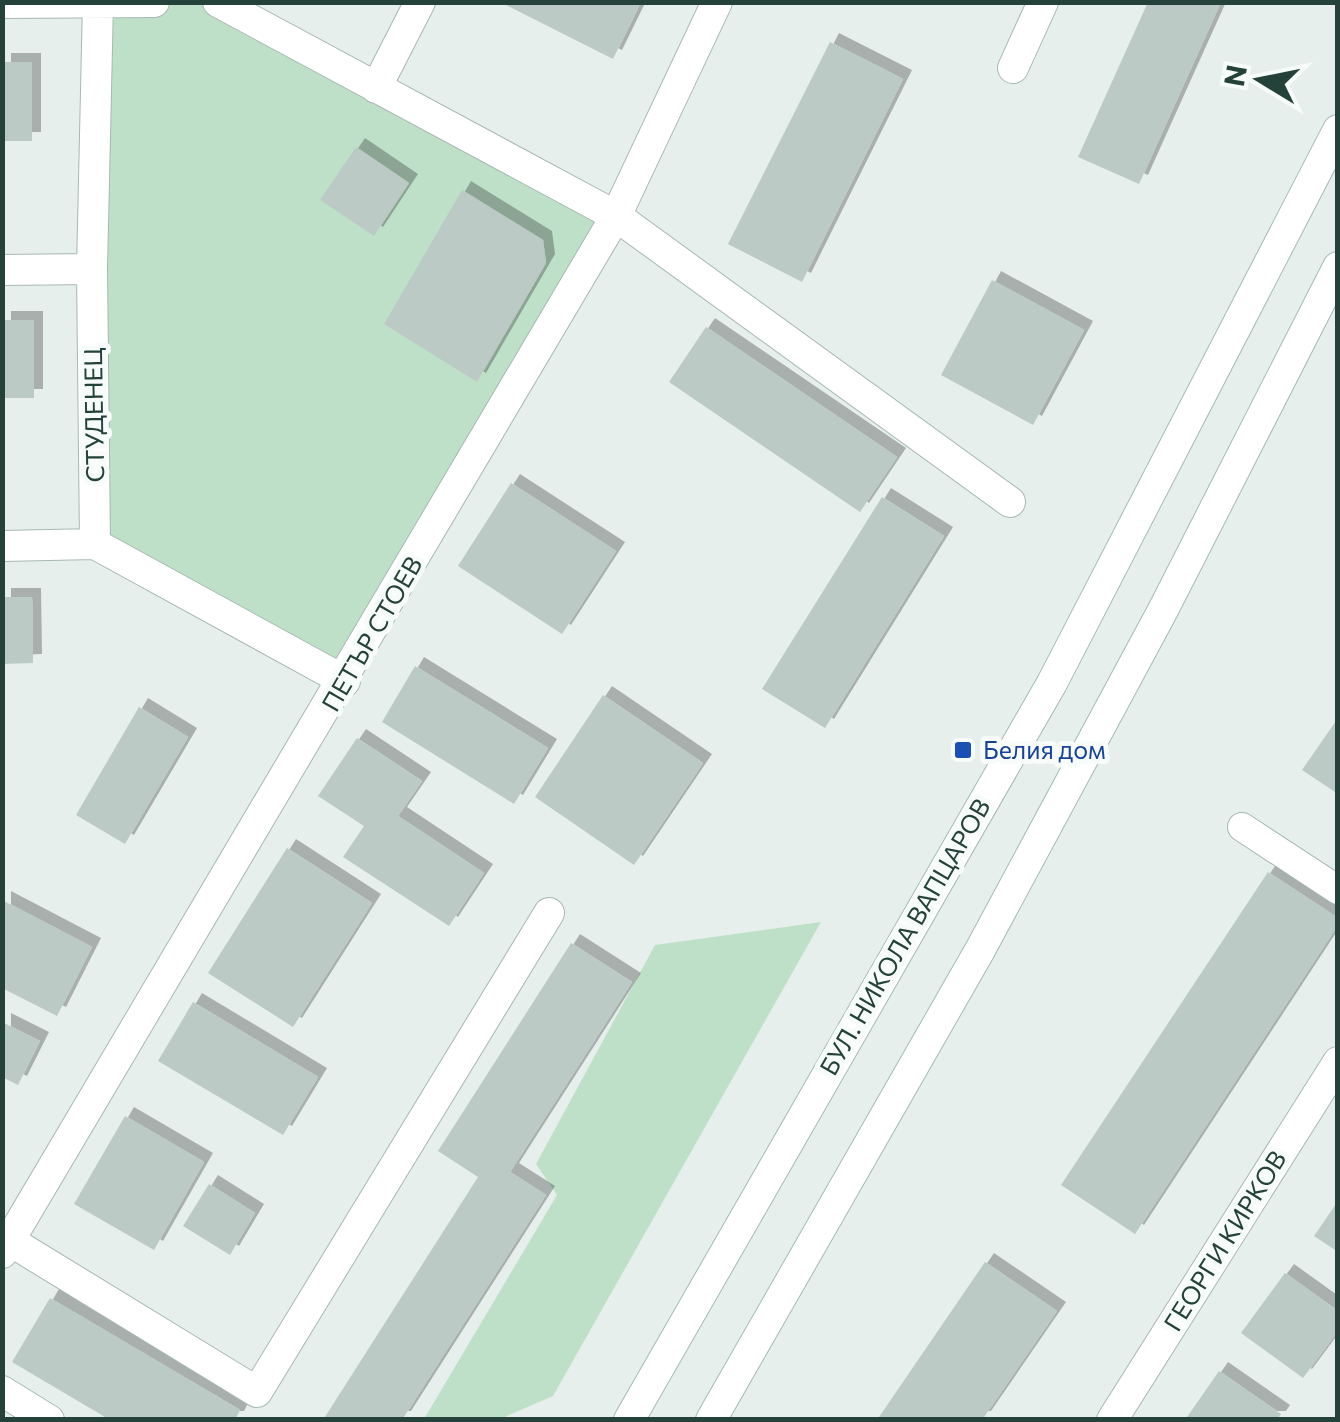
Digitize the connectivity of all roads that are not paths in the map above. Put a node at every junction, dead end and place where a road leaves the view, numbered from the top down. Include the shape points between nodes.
1 (154, 2) edge
2 (218, 2) edge
3 (420, 2) edge
4 (717, 2) edge
5 (1043, 2) edge
6 (2, 3) edge
7 (99, 4) edge
8 (1013, 68) dead end
9 (376, 88) junction
10 (1338, 130) edge
11 (616, 216) junction
12 (1338, 267) edge
13 (2, 270) edge
14 (92, 270) junction
15 (1010, 502) dead end
16 (95, 544) junction
17 (2, 546) edge
18 (345, 680) junction
19 (1242, 827) dead end
20 (1338, 890) edge
21 (549, 913) dead end
22 (1338, 1062) edge
23 (5, 1243) edge
24 (2, 1391) edge
25 (49, 1420) edge
26 (629, 1420) edge
27 (711, 1420) edge
28 (1112, 1420) edge

1 - 7 street
2 - 9 street
3 - 9 street
4 - 11 street, ПЕТЪР СТОЕВ
5 - 8 street
6 - 7 street
7 - 14 street, СТУДЕНЕЦ
9 - 11 street
10 - 26 street, БУЛ. НИКОЛА ВАПЦАРОВ via 1052,683
11 - 15 street
11 - 18 street, ПЕТЪР СТОЕВ
12 - 27 street via 980,950
13 - 14 street
14 - 16 street, СТУДЕНЕЦ
16 - 17 street
16 - 18 street
18 - 23 street, ПЕТЪР СТОЕВ
19 - 20 lane
21 - 23 street via 257,1392
22 - 28 street, ГЕОРГИ КИРКОВ
24 - 25 street

